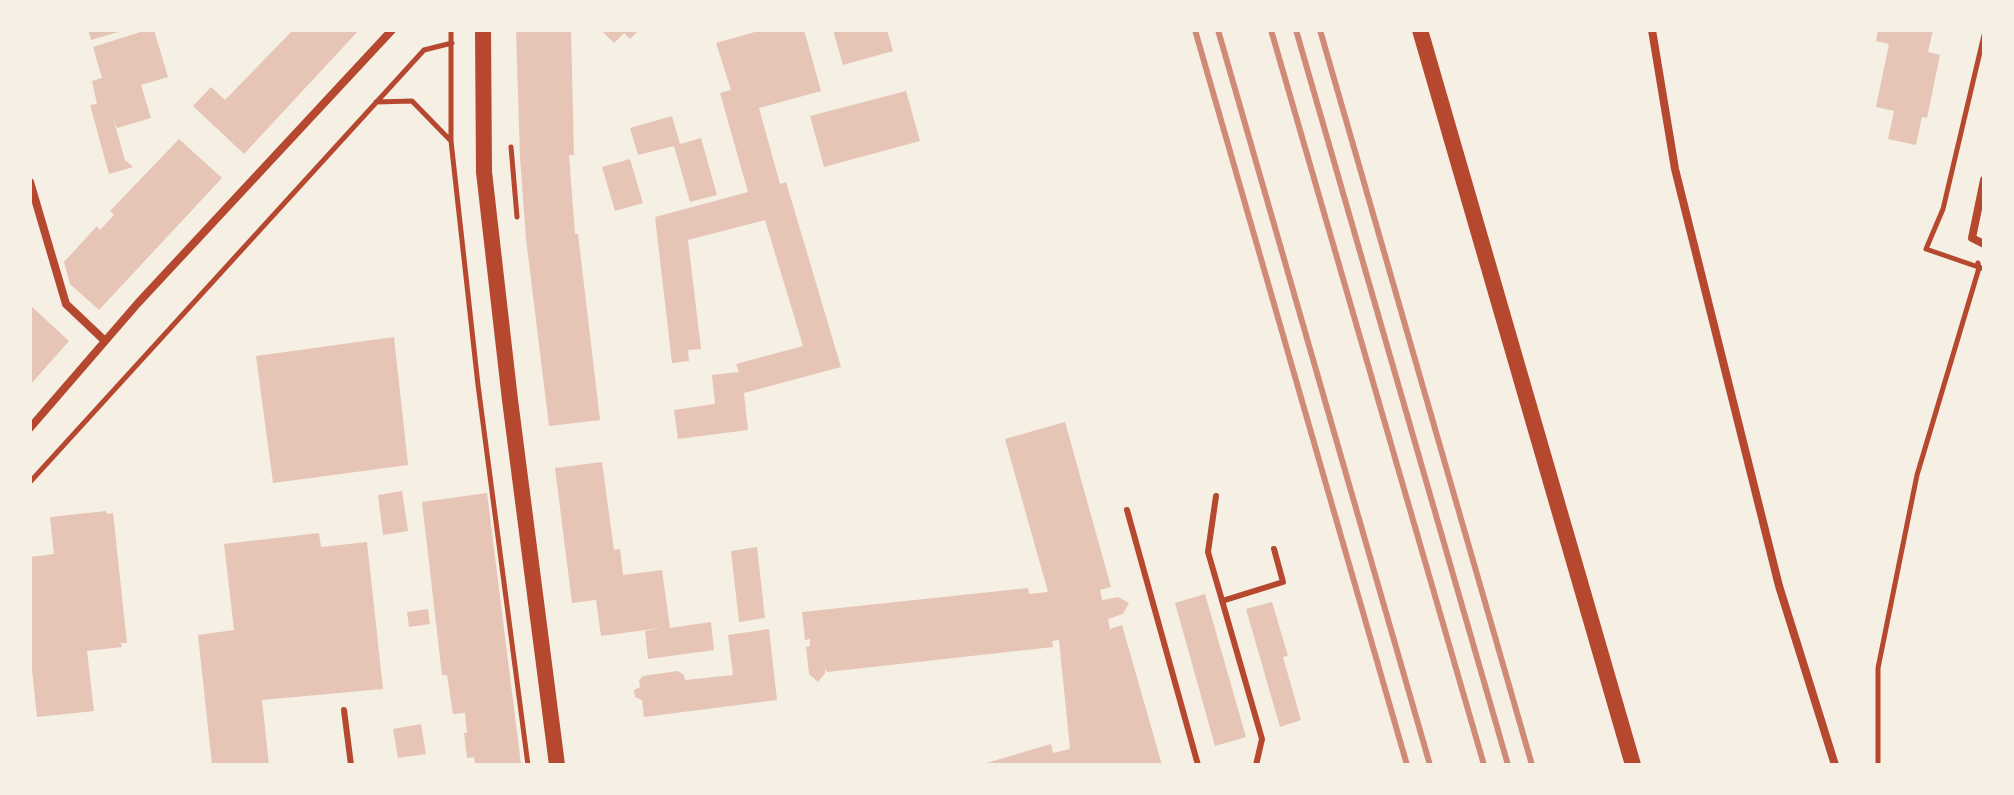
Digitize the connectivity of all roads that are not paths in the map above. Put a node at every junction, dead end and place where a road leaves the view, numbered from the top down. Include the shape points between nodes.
1 (392, 30) edge
2 (1420, 30) edge
3 (1652, 30) edge
4 (483, 36) edge
5 (1984, 180) edge
6 (30, 182) edge
7 (1984, 244) edge
8 (105, 341) junction
9 (30, 428) edge
10 (1216, 496) dead end
11 (1127, 510) dead end
12 (1274, 549) dead end
13 (1222, 601) junction
14 (344, 710) dead end
15 (351, 765) edge
16 (557, 765) edge
17 (1198, 765) edge
18 (1256, 765) edge
19 (1633, 765) edge
20 (1835, 765) edge

1 - 8 street
2 - 19 main road
3 - 20 street via 1675,169 1767,540
4 - 16 main road via 484,172
5 - 7 street via 1972,238
6 - 8 street via 66,304
8 - 9 street
10 - 13 lane via 1208,552
11 - 17 lane
12 - 13 lane via 1283,582
13 - 18 lane via 1262,739
14 - 15 lane

